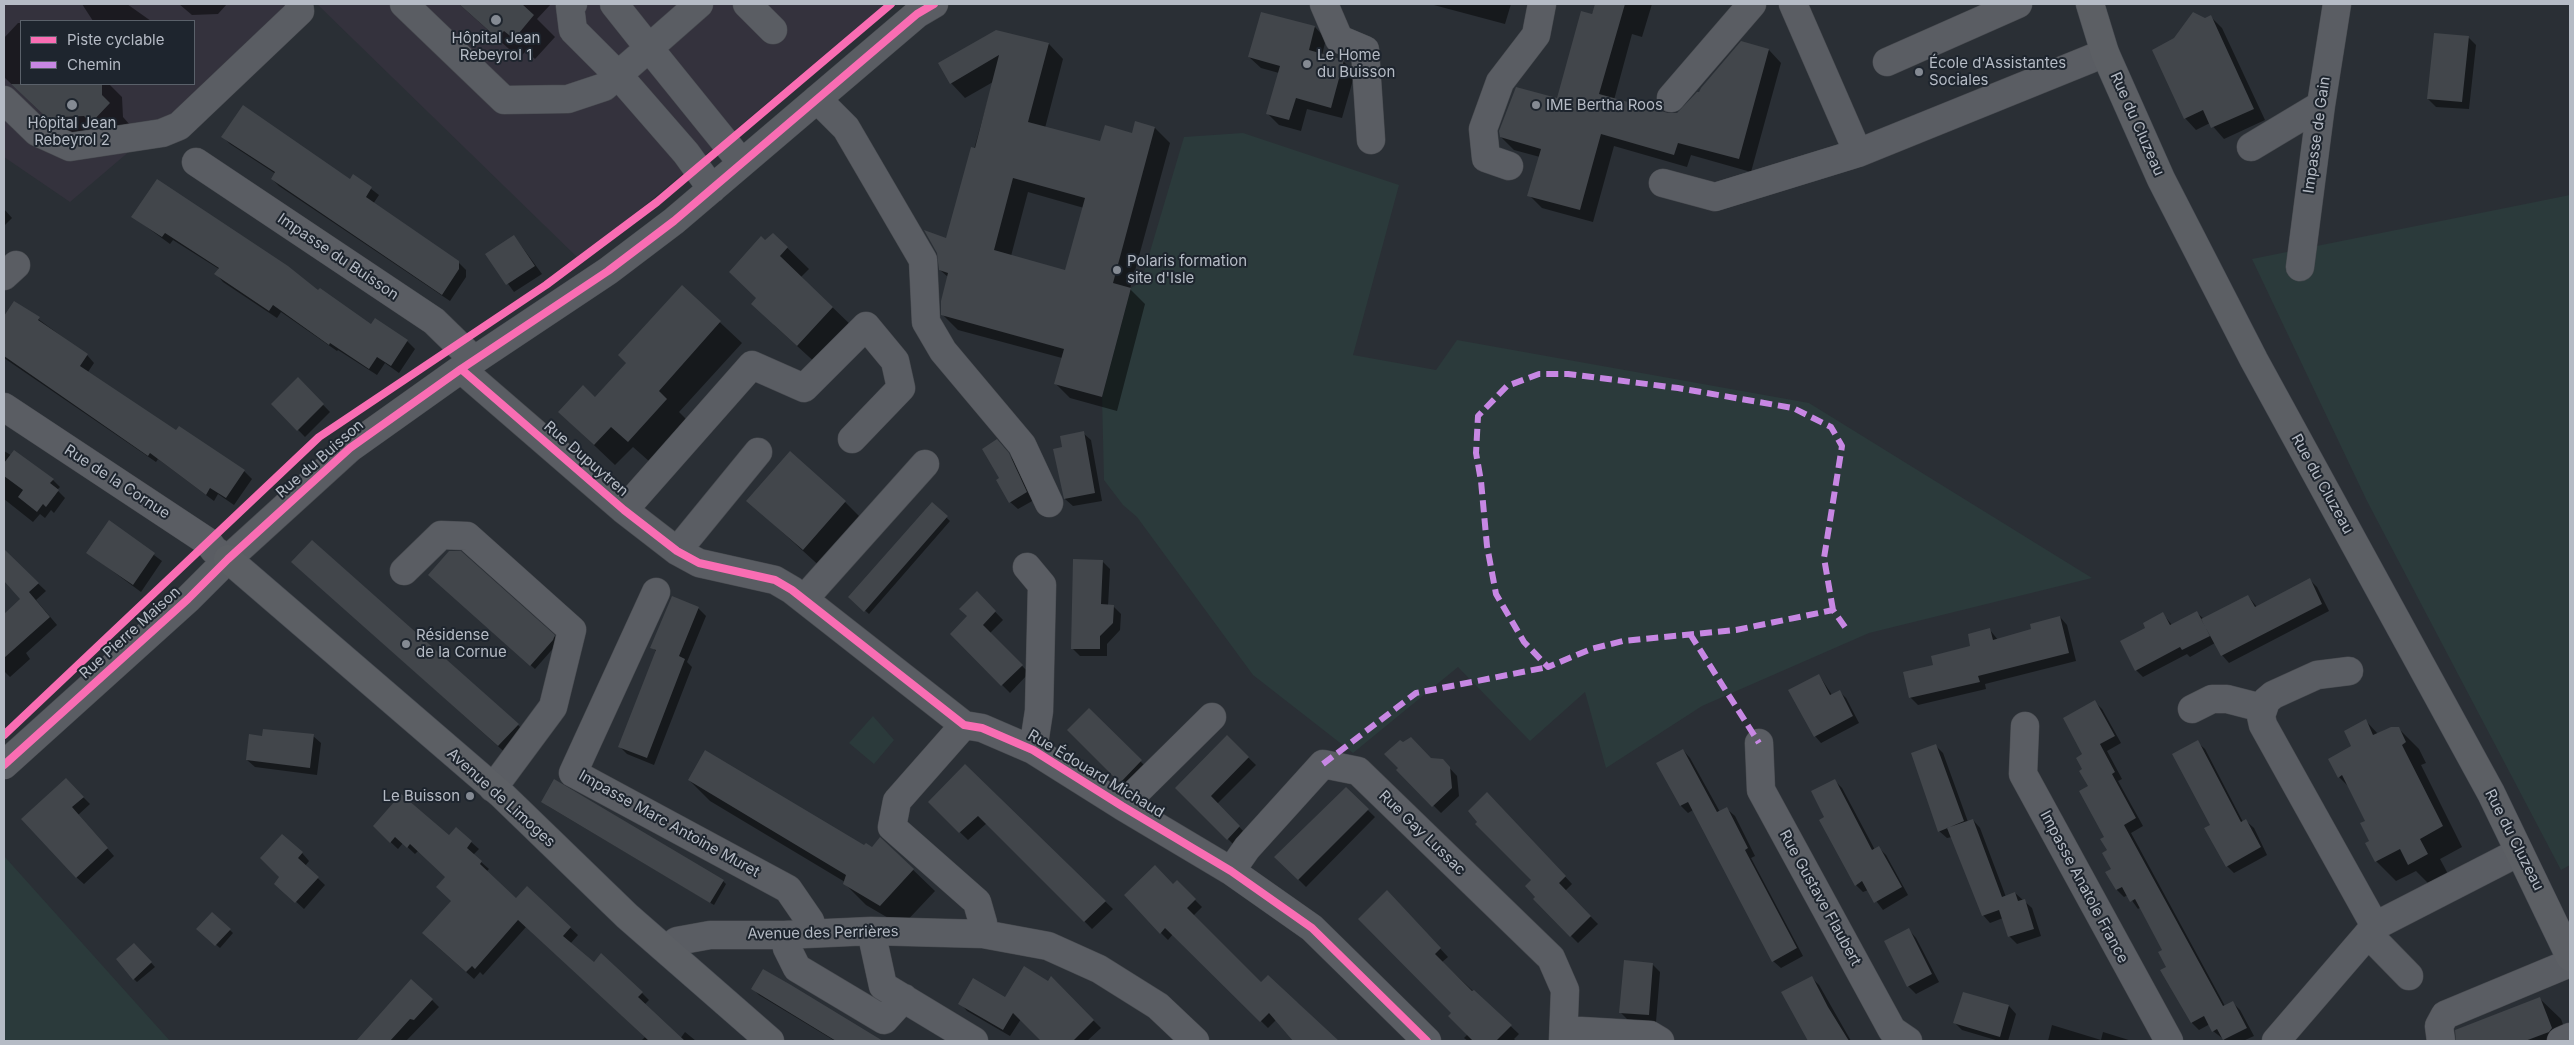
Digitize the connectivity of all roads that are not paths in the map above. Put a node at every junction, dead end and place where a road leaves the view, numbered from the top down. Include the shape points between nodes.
1 (299, 4) edge
2 (404, 4) edge
3 (573, 4) edge
4 (614, 4) edge
5 (699, 4) edge
6 (747, 4) edge
7 (934, 4) edge
8 (1324, 4) edge
9 (1542, 4) edge
10 (1752, 4) edge
11 (1793, 4) edge
12 (2018, 4) edge
13 (2090, 4) edge
14 (2337, 4) edge
15 (773, 30) dead end
16 (649, 48) junction
17 (2105, 53) junction
18 (1887, 62) dead end
19 (618, 75) junction
20 (1671, 98) dead end
21 (817, 99) junction
22 (4, 100) edge
23 (2321, 105) junction
24 (1371, 140) dead end
25 (2251, 147) dead end
26 (1858, 153) junction
27 (196, 162) dead end
28 (742, 163) junction
29 (1509, 166) dead end
30 (1663, 183) dead end
31 (712, 189) junction
32 (2300, 267) dead end
33 (468, 364) junction
34 (4, 407) edge
35 (852, 439) dead end
36 (758, 452) dead end
37 (925, 464) dead end
38 (1049, 503) dead end
39 (624, 510) junction
40 (688, 557) junction
41 (228, 559) junction
42 (1028, 567) dead end
43 (404, 572) dead end
44 (656, 592) dead end
45 (804, 599) junction
46 (2349, 671) dead end
47 (2262, 708) junction
48 (2192, 709) dead end
49 (1212, 717) dead end
50 (964, 725) junction
51 (2025, 726) dead end
52 (1759, 743) dead end
53 (1033, 750) junction
54 (4, 765) edge
55 (494, 788) junction
56 (1122, 806) junction
57 (2519, 852) junction
58 (1231, 871) junction
59 (2372, 930) junction
60 (871, 931) junction
61 (814, 933) junction
62 (983, 934) junction
63 (784, 935) junction
64 (666, 949) junction
65 (2570, 957) edge
66 (2570, 963) edge
67 (2409, 976) dead end
68 (904, 998) junction
69 (1563, 1036) edge
70 (2570, 1037) edge
71 (770, 1041) edge
72 (974, 1041) edge
73 (1194, 1041) edge
74 (1427, 1041) edge
75 (1660, 1041) edge
76 (1908, 1041) edge
77 (2169, 1041) edge
78 (2276, 1041) edge
79 (2442, 1041) edge
80 (2562, 1041) edge

1 - 22 street via 300,11 179,126 162,133 70,147 37,132
2 - 19 street via 504,100 568,99 604,87
3 - 19 street via 570,6 573,30
4 - 16 street
5 - 16 street
6 - 15 street
7 - 21 street, Rue du Buisson
8 - 24 street via 1339,39 1365,50
9 - 29 street via 1536,35 1500,82 1483,129 1486,158
10 - 20 street
11 - 26 street
12 - 18 street
13 - 17 main road, Rue du Cluzeau
14 - 23 street, Impasse de Gain
16 - 19 street
16 - 28 street
17 - 26 street
17 - 57 main road, Rue du Cluzeau via 2161,179 2250,352 2491,793
19 - 31 street via 686,153
21 - 28 street, Rue du Buisson
21 - 38 street via 846,128 923,260 926,322 943,351 1022,445
23 - 25 street
23 - 32 street, Impasse de Gain
26 - 30 street via 1715,197
27 - 33 street, Impasse du Buisson via 434,321
28 - 31 street, Rue du Buisson
31 - 33 street, Rue du Buisson via 586,287
33 - 39 street, Rue Dupuytren
33 - 41 street, Rue du Buisson via 350,448
34 - 41 street, Rue de la Cornue via 208,542
35 - 39 street via 901,388 895,361 866,326 804,388 752,365
36 - 40 street
37 - 45 street
39 - 40 street, Rue Dupuytren
40 - 45 street, Rue Édouard Michaud via 775,580
41 - 54 street, Rue Pierre Maison
41 - 55 main road, Avenue de Limoges
42 - 53 street via 1042,585 1039,711
43 - 55 street via 441,535 467,536 572,630 553,707
44 - 61 street, Impasse Marc Antoine Muret via 573,773 788,889 810,921
45 - 50 street, Rue Édouard Michaud
46 - 47 street via 2317,675 2274,695
47 - 48 street via 2227,699 2212,700
47 - 59 street via 2262,725
49 - 56 street
50 - 53 street, Rue Édouard Michaud via 982,728
50 - 62 street via 897,802 892,828 977,902
51 - 77 street, Impasse Anatole France via 2023,774
52 - 76 street, Rue Gustave Flaubert via 1761,790 1892,1030
53 - 56 street, Rue Édouard Michaud
55 - 64 main road, Avenue de Limoges via 627,916
56 - 58 street, Rue Édouard Michaud
57 - 59 street
57 - 65 main road, Rue du Cluzeau
58 - 69 street, Rue Gay Lussac via 1247,848 1323,764 1358,771 1551,958 1565,990
58 - 74 street, Rue Édouard Michaud via 1312,928
59 - 67 street
59 - 78 street
60 - 61 street, Avenue des Perrières
60 - 62 street, Avenue des Perrières
60 - 68 street via 883,986
61 - 63 street, Avenue des Perrières
62 - 73 street, Avenue des Perrières via 1048,946 1099,969 1158,1006
63 - 64 street, Avenue des Perrières via 710,934 677,941
63 - 68 street via 797,968 884,1020
64 - 71 main road, Avenue de Limoges
66 - 79 street via 2445,1015 2439,1026
68 - 72 street
69 - 75 street via 1650,1035
70 - 80 street

